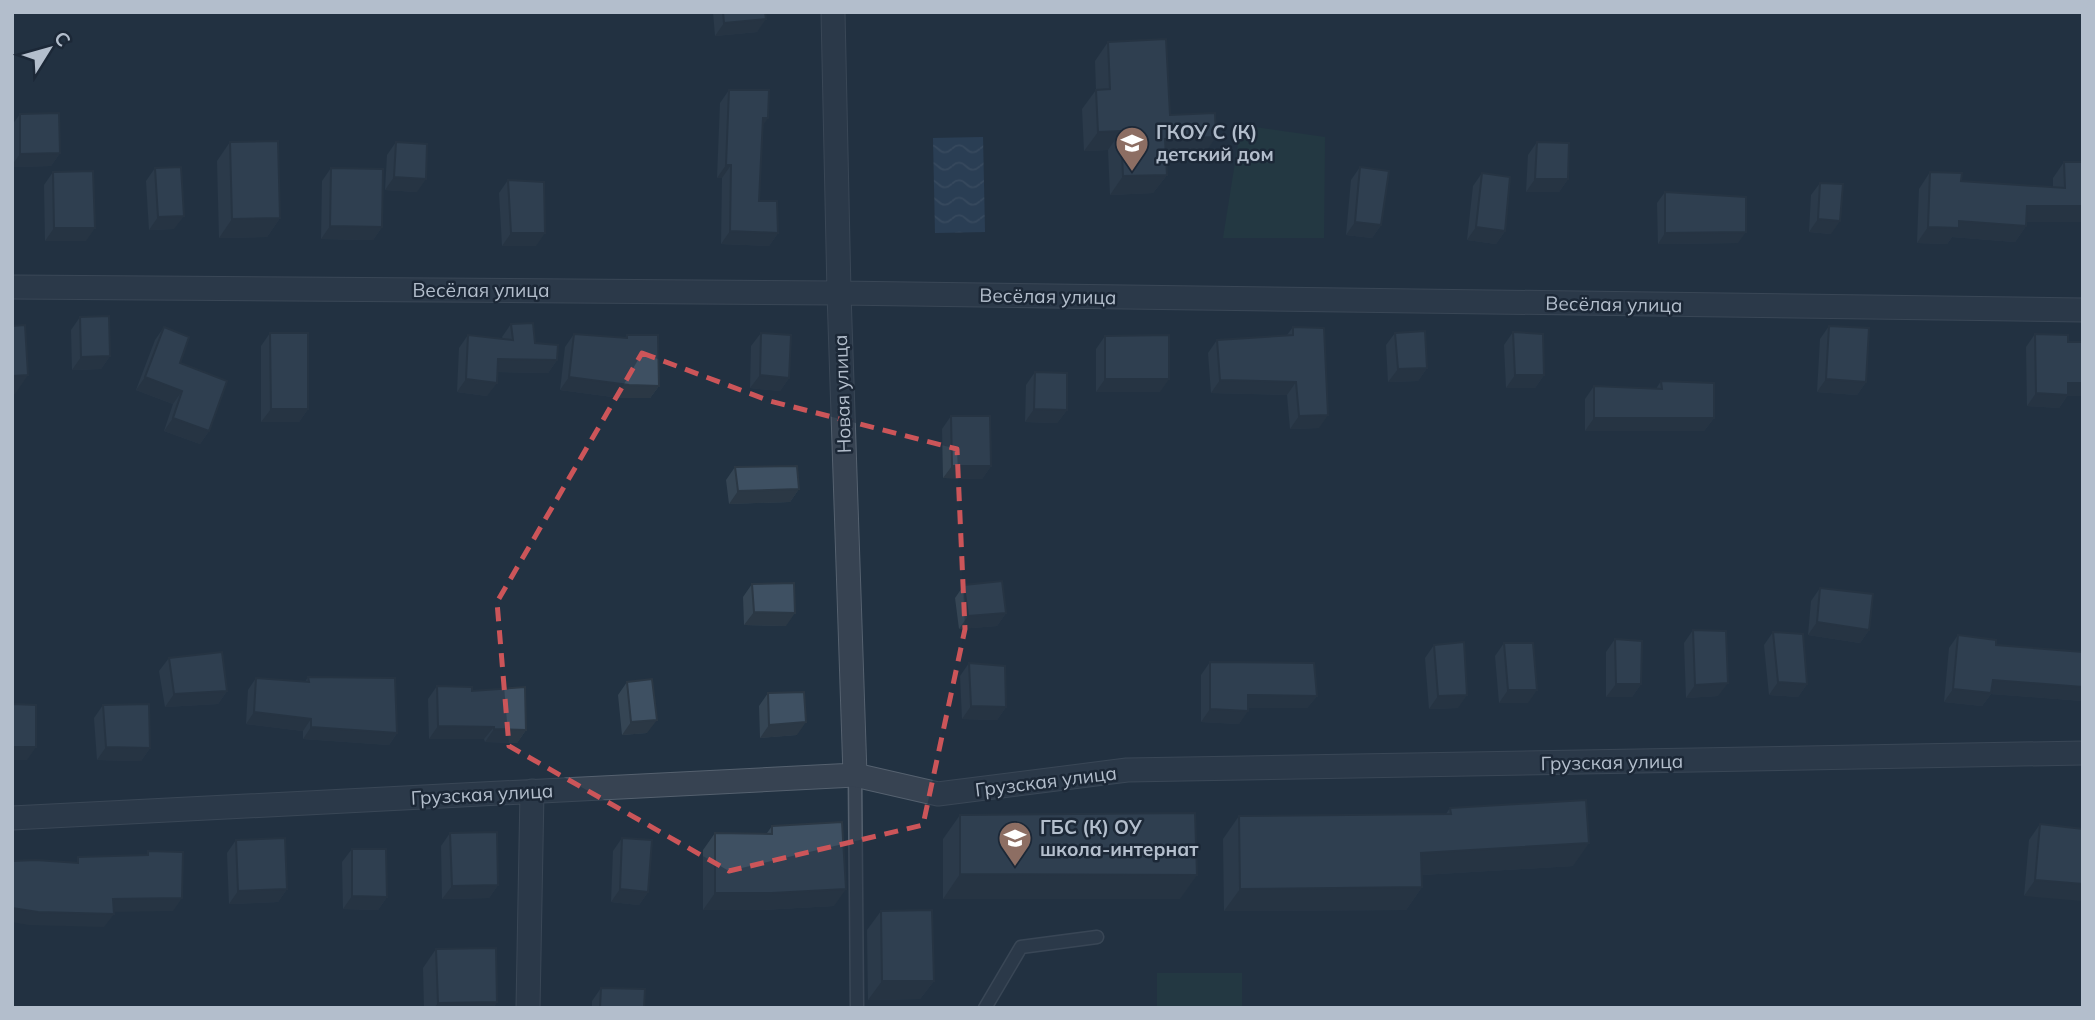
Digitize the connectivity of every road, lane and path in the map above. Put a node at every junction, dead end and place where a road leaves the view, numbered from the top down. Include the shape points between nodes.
1 (833, 12) edge
2 (12, 287) edge
3 (839, 293) junction
4 (2083, 310) edge
5 (2083, 753) edge
6 (855, 775) junction
7 (532, 792) junction
8 (12, 818) edge
9 (1097, 937) dead end
10 (528, 1008) edge
11 (857, 1008) edge
12 (985, 1008) edge

1 - 3 street, Новая улица
2 - 3 street, Весёлая улица
3 - 4 street, Весёлая улица
3 - 6 street, Новая улица
5 - 6 street, Грузская улица via 1127,770 939,794
6 - 7 street, Грузская улица
6 - 11 lane
7 - 8 street, Грузская улица
7 - 10 street
9 - 12 lane via 1021,947

